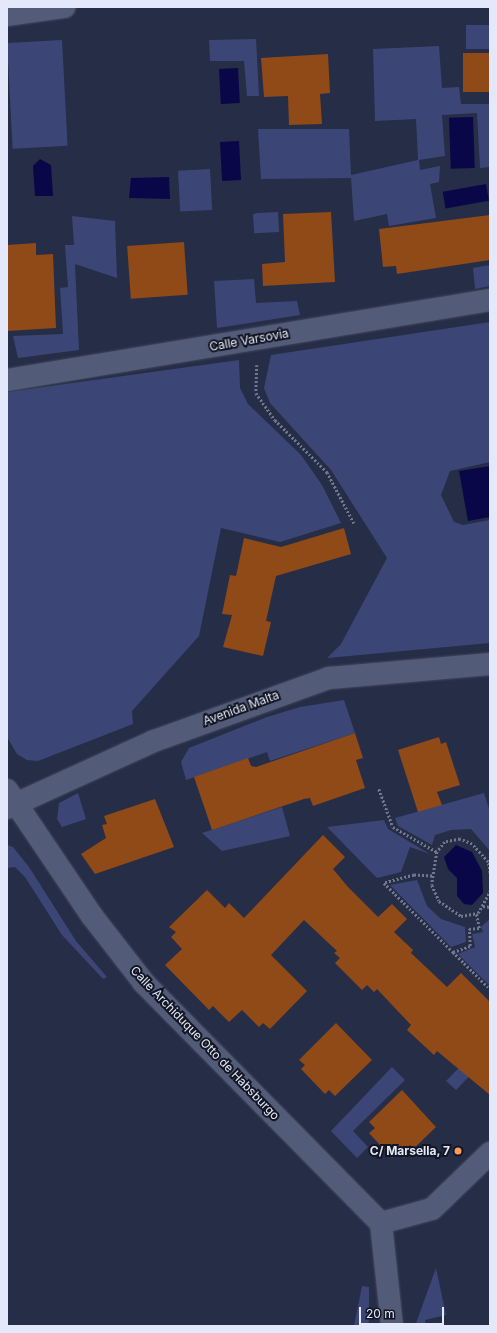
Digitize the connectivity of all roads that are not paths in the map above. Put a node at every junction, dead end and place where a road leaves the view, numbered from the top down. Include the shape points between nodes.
1 (64, 7) edge
2 (7, 15) edge
3 (490, 300) edge
4 (7, 380) edge
5 (490, 664) edge
6 (9, 800) edge
7 (490, 1153) edge
8 (381, 1223) junction
9 (392, 1326) edge

1 - 2 street
3 - 4 street, Calle Varsovia
5 - 6 street, Avenida Malta via 329,678 154,740
6 - 8 street, Calle Archiduque Otto de Habsburgo via 92,916 144,982
7 - 8 street via 432,1209
8 - 9 street

